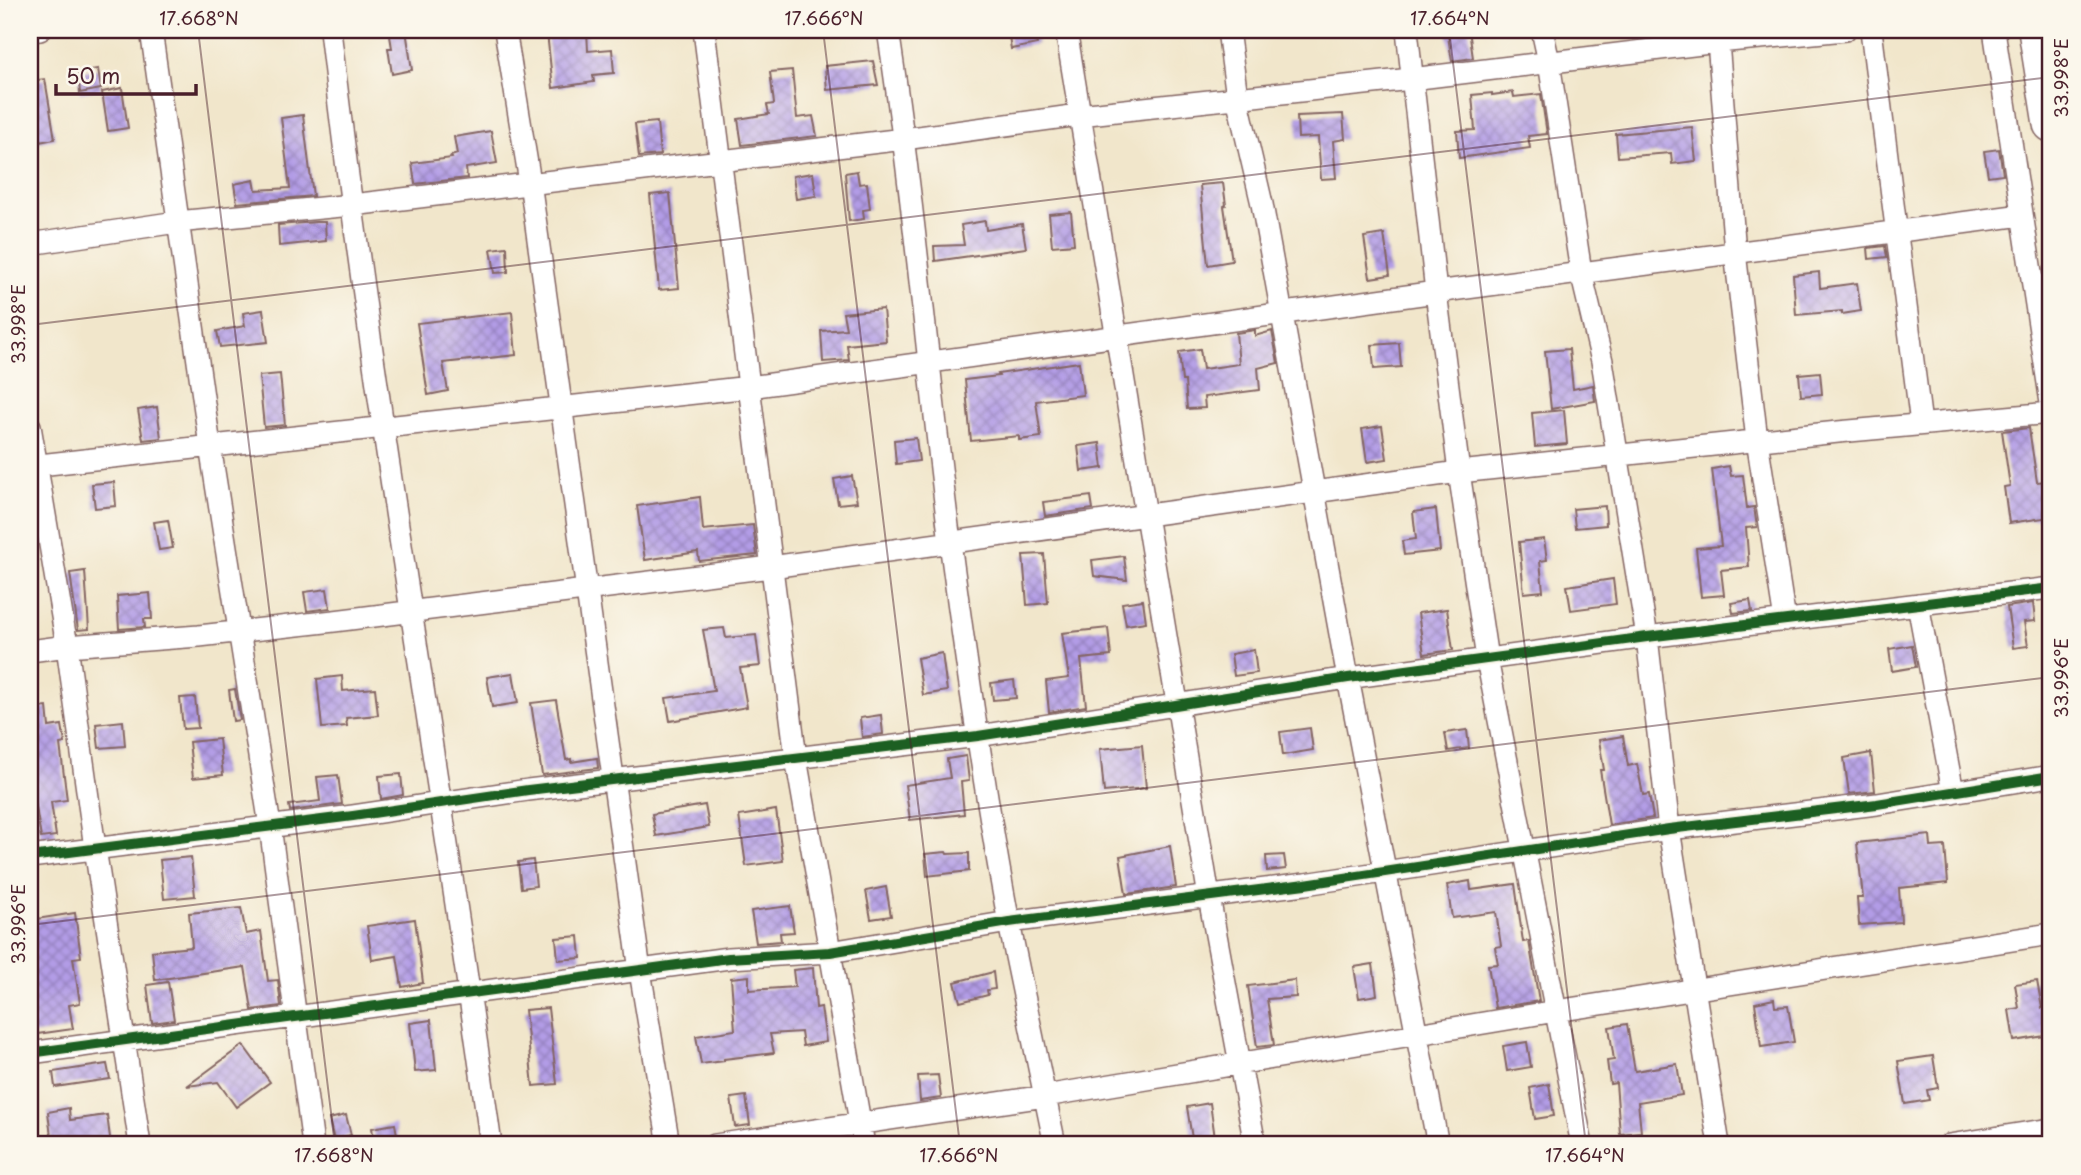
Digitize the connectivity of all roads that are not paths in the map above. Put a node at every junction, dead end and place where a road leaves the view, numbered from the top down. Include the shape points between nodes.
1 (40, 30) edge
2 (150, 30) edge
3 (330, 30) edge
4 (505, 30) edge
5 (704, 30) edge
6 (888, 30) edge
7 (1066, 30) edge
8 (1228, 30) edge
9 (1407, 30) edge
10 (1542, 30) edge
11 (1845, 30) edge
12 (1871, 30) edge
13 (1994, 30) edge
14 (2036, 30) edge
15 (30, 31) edge
16 (1678, 38) edge
17 (1718, 42) junction
18 (1549, 62) junction
19 (1411, 79) junction
20 (1237, 97) junction
21 (1079, 115) junction
22 (2051, 124) edge
23 (904, 139) junction
24 (720, 160) junction
25 (530, 183) junction
26 (352, 205) junction
27 (2022, 215) junction
28 (177, 222) junction
29 (1896, 230) junction
30 (30, 244) edge
31 (1735, 252) junction
32 (1581, 272) junction
33 (1436, 292) junction
34 (1283, 314) junction
35 (1115, 336) junction
36 (928, 363) junction
37 (750, 387) junction
38 (2051, 403) edge
39 (560, 408) junction
40 (2051, 413) edge
41 (1921, 424) junction
42 (30, 426) edge
43 (384, 426) junction
44 (1757, 440) junction
45 (210, 446) junction
46 (1616, 456) junction
47 (33, 465) edge
48 (1459, 472) junction
49 (1315, 493) junction
50 (1148, 517) junction
51 (950, 543) junction
52 (771, 567) junction
53 (2051, 587) edge
54 (586, 589) junction
55 (1918, 604) junction
56 (410, 612) junction
57 (1785, 621) junction
58 (241, 631) junction
59 (1647, 637) junction
60 (67, 646) junction
61 (30, 651) edge
62 (1488, 659) junction
63 (1348, 678) junction
64 (1178, 705) junction
65 (978, 736) junction
66 (796, 758) junction
67 (2051, 776) edge
68 (612, 780) junction
69 (1953, 792) junction
70 (442, 803) junction
71 (270, 826) junction
72 (1669, 829) junction
73 (95, 848) junction
74 (1525, 850) junction
75 (30, 856) edge
76 (1386, 870) junction
77 (1209, 897) junction
78 (1009, 922) junction
79 (2051, 934) edge
80 (830, 952) junction
81 (640, 971) junction
82 (1693, 990) junction
83 (470, 993) junction
84 (1556, 1011) junction
85 (295, 1016) junction
86 (1416, 1035) junction
87 (123, 1040) junction
88 (30, 1054) edge
89 (1241, 1065) junction
90 (1045, 1096) junction
91 (860, 1124) junction
92 (2051, 1129) edge
93 (140, 1145) edge
94 (313, 1145) edge
95 (491, 1145) edge
96 (669, 1145) edge
97 (715, 1145) edge
98 (864, 1145) edge
99 (1055, 1145) edge
100 (1255, 1145) edge
101 (1438, 1145) edge
102 (1583, 1145) edge
103 (1719, 1145) edge
104 (1949, 1145) edge

1 - 15 street
2 - 28 street
3 - 26 street
4 - 25 street
5 - 24 street
6 - 23 street
7 - 21 street
8 - 20 street
9 - 19 street
10 - 18 street
11 - 17 street
12 - 29 street
13 - 27 street
14 - 22 highway
16 - 17 street
16 - 18 street
17 - 31 street
18 - 19 street
18 - 32 street
19 - 20 street
19 - 33 street
20 - 21 street
20 - 34 street
21 - 23 street
21 - 35 street
23 - 24 street
23 - 36 street
24 - 25 street
24 - 37 street
25 - 26 street
25 - 39 street
26 - 28 street
26 - 43 street
27 - 29 street
27 - 38 street
28 - 30 street
28 - 45 street
29 - 31 street
29 - 41 street
31 - 32 street
31 - 44 street
32 - 33 street
32 - 46 street via 1602,361
33 - 34 street
33 - 48 street
34 - 35 street
34 - 49 street
35 - 36 street
35 - 50 street
36 - 37 street
36 - 51 street
37 - 39 street
37 - 52 street
39 - 43 street
39 - 54 street
40 - 41 street
41 - 44 street
42 - 47 street
43 - 45 street
43 - 56 street
44 - 46 street
44 - 57 street
45 - 47 street
45 - 58 street
46 - 48 street
46 - 59 street
47 - 60 street
48 - 49 street
48 - 62 street
49 - 50 street
49 - 63 street
50 - 51 street
50 - 64 street
51 - 52 street
51 - 65 street
52 - 54 street
52 - 66 street
53 - 55 street
54 - 56 street
54 - 68 street
55 - 57 street
55 - 69 street
56 - 58 street
56 - 70 street
57 - 59 street
58 - 60 street
58 - 71 street
59 - 62 street
59 - 72 street
60 - 61 street
60 - 73 street
62 - 63 street
62 - 74 street
63 - 64 street
63 - 76 street
64 - 65 street
64 - 77 street
65 - 66 street
65 - 78 street
66 - 68 street
66 - 80 street
67 - 69 street
68 - 70 street
68 - 81 street
69 - 72 street
70 - 71 street
70 - 83 street
71 - 73 street
71 - 85 street
72 - 74 street
72 - 82 street
73 - 75 street
73 - 87 street
74 - 76 street
74 - 84 street
76 - 77 street
76 - 86 street
77 - 78 street
77 - 89 street
78 - 80 street
78 - 90 street
79 - 82 street
80 - 81 street via 729,958
80 - 91 street
81 - 83 street
81 - 96 street
82 - 84 street
82 - 103 street
83 - 85 street
83 - 95 street
84 - 86 street
84 - 102 street
85 - 87 street
85 - 94 street
86 - 89 street
86 - 101 street
87 - 88 street
87 - 93 street
89 - 90 street
89 - 100 street
90 - 91 street
90 - 99 street
91 - 97 street
91 - 98 street
92 - 104 street

